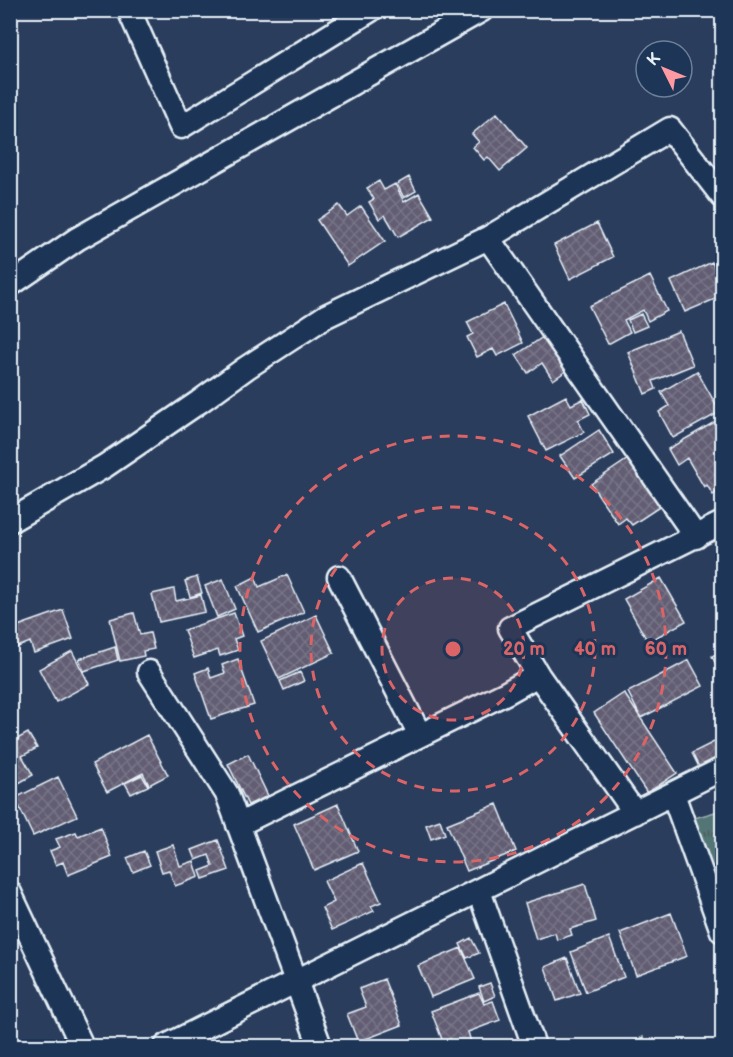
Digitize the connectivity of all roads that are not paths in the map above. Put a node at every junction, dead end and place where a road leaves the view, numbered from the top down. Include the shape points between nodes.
1 (129, 10) edge
2 (482, 10) edge
3 (362, 13) edge
4 (723, 195) edge
5 (488, 238) junction
6 (10, 285) edge
7 (10, 521) edge
8 (723, 523) edge
9 (696, 537) junction
10 (339, 577) dead end
11 (149, 672) dead end
12 (538, 675) junction
13 (420, 735) junction
14 (723, 770) edge
15 (673, 794) junction
16 (635, 813) junction
17 (238, 825) junction
18 (479, 891) junction
19 (10, 893) edge
20 (723, 931) edge
21 (297, 981) junction
22 (79, 1046) edge
23 (166, 1047) edge
24 (320, 1047) edge
25 (534, 1047) edge

1 - 3 street via 181,127
2 - 6 street via 76,239
4 - 5 street via 670,129
5 - 7 street via 326,316 105,466
5 - 9 street
8 - 9 street
9 - 12 street via 510,628
10 - 13 street
11 - 17 street via 227,794
12 - 13 street
12 - 16 street
13 - 17 street
14 - 15 street
15 - 16 street
15 - 20 street
16 - 18 street
17 - 21 street
18 - 21 street
18 - 25 street
19 - 22 street
21 - 23 street
21 - 24 street

